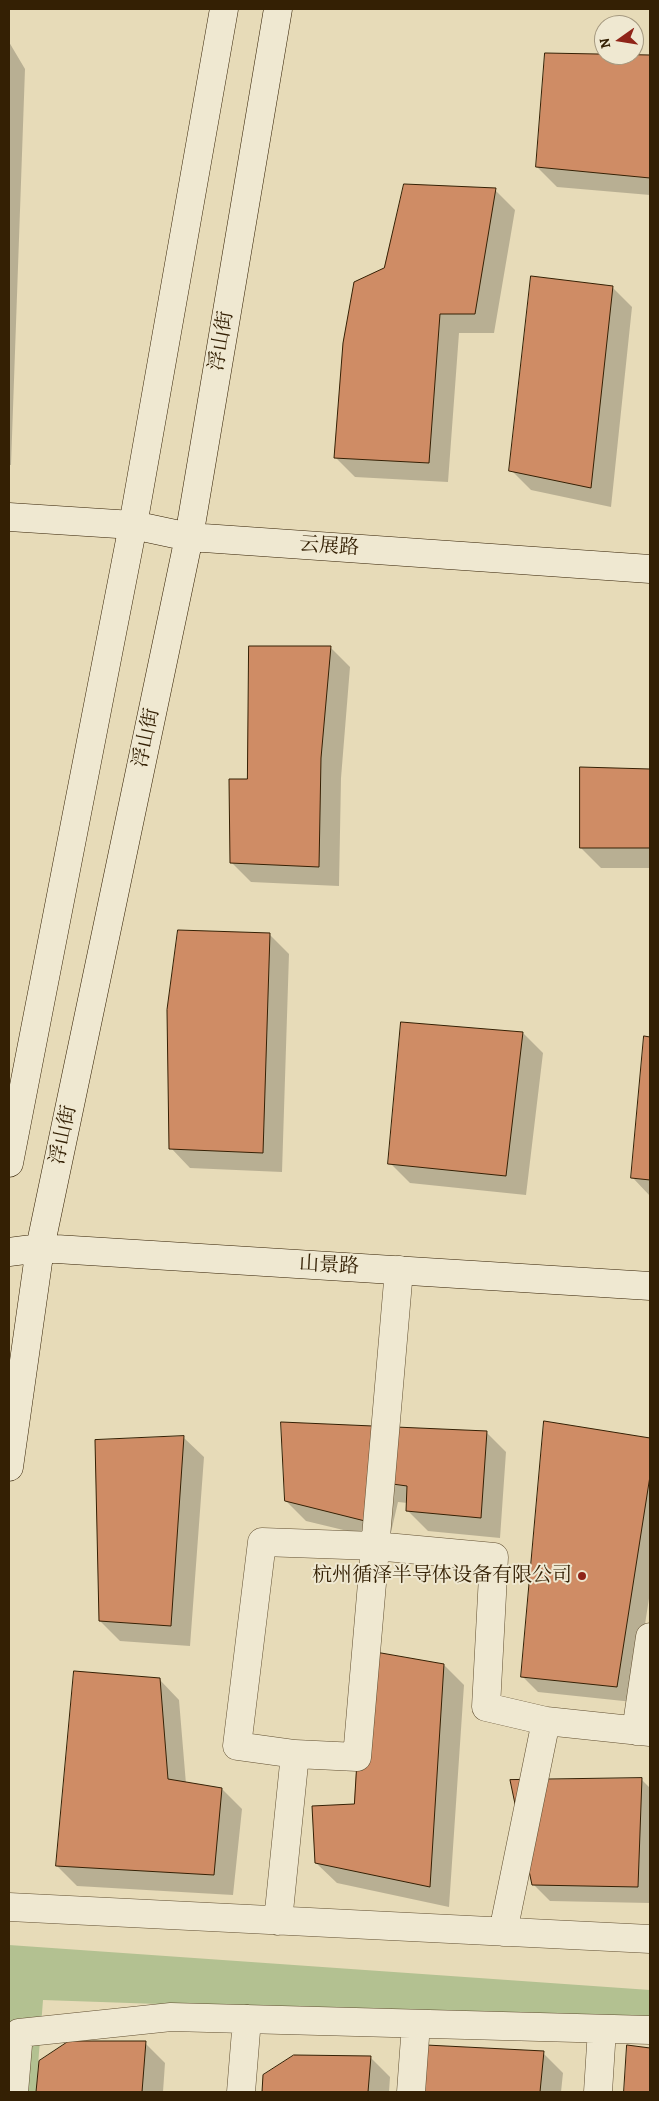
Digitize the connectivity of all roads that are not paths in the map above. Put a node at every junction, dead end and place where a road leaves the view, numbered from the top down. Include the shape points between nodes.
1 (224, 9) edge
2 (278, 9) edge
3 (9, 517) edge
4 (133, 526) junction
5 (189, 537) junction
6 (650, 569) edge
7 (9, 1163) edge
8 (40, 1248) junction
9 (9, 1252) edge
10 (399, 1270) junction
11 (650, 1286) edge
12 (9, 1467) edge
13 (375, 1546) junction
14 (650, 1637) edge
15 (546, 1720) junction
16 (643, 1732) edge
17 (295, 1754) junction
18 (9, 1907) edge
19 (278, 1921) junction
20 (503, 1932) junction
21 (650, 1939) edge
22 (247, 2019) junction
23 (416, 2024) junction
24 (602, 2029) junction
25 (650, 2030) edge
26 (14, 2092) edge
27 (241, 2092) edge
28 (412, 2092) edge
29 (598, 2092) edge

1 - 4 street
2 - 5 street, 浮山街
3 - 4 street, 云展路
4 - 5 street, 云展路
4 - 7 street
5 - 6 street, 云展路
5 - 8 street, 浮山街
8 - 9 street, 山景路
8 - 10 street, 山景路
8 - 12 street, 浮山街
10 - 11 street, 山景路
10 - 13 street
13 - 15 street via 494,1557 486,1707
13 - 17 street via 357,1757
13 - 17 street via 262,1542 237,1746
14 - 16 street
15 - 16 street
15 - 20 street
17 - 19 street
18 - 19 street
19 - 20 street
20 - 21 street
22 - 23 street
22 - 26 street via 171,2017 19,2033
22 - 27 street
23 - 24 street
23 - 28 street
24 - 25 street
24 - 29 street

